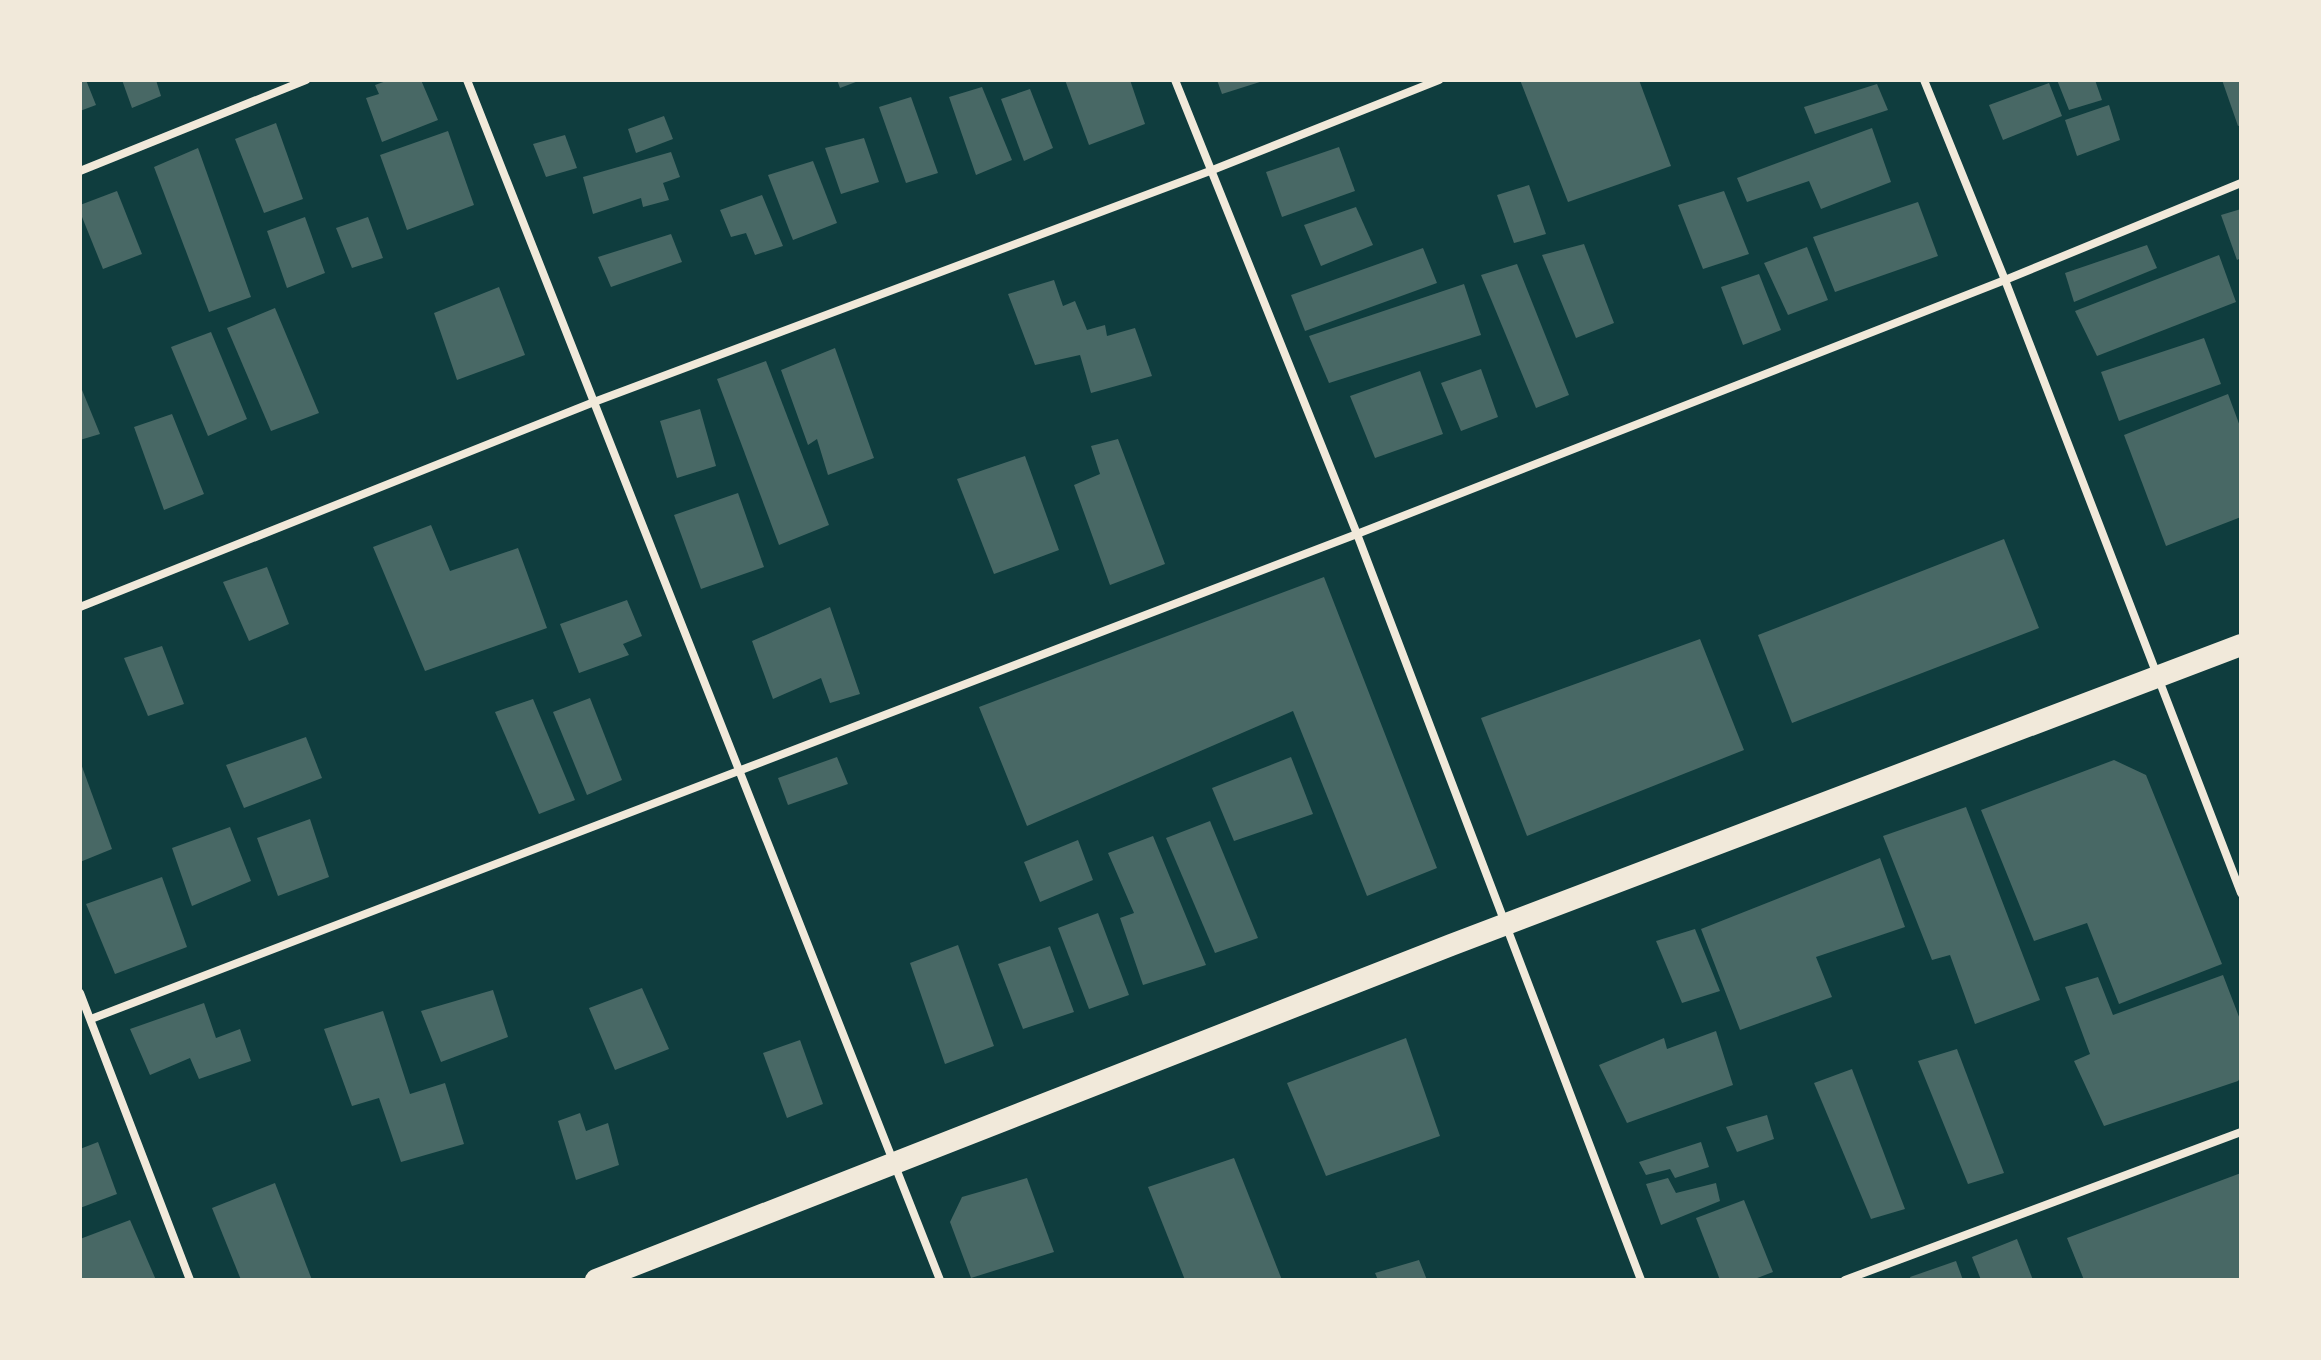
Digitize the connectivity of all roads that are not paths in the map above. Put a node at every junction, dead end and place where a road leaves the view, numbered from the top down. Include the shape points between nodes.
1 (306, 80) edge
2 (467, 80) edge
3 (1175, 80) edge
4 (1439, 80) edge
5 (1924, 80) edge
6 (80, 171) edge
7 (1210, 171) junction
8 (2241, 183) edge
9 (2005, 280) junction
10 (594, 402) junction
11 (1357, 534) junction
12 (80, 607) edge
13 (2241, 645) edge
14 (2160, 677) junction
15 (739, 772) junction
16 (2241, 893) edge
17 (1505, 926) junction
18 (80, 993) edge
19 (91, 1019) junction
20 (2241, 1132) edge
21 (895, 1163) junction
22 (190, 1280) edge
23 (596, 1280) edge
24 (940, 1280) edge
25 (1641, 1280) edge
26 (1845, 1280) edge

1 - 6 street
2 - 10 street
3 - 7 street
4 - 7 street
5 - 9 street
7 - 10 street
7 - 11 street
8 - 9 street
9 - 11 street
9 - 14 street
10 - 12 street
10 - 15 street
11 - 15 street
11 - 17 street
13 - 14 highway
14 - 16 street
14 - 17 highway
15 - 19 street
15 - 21 street
17 - 21 highway
17 - 25 street
18 - 19 street
19 - 22 street
20 - 26 street
21 - 23 highway
21 - 24 street

